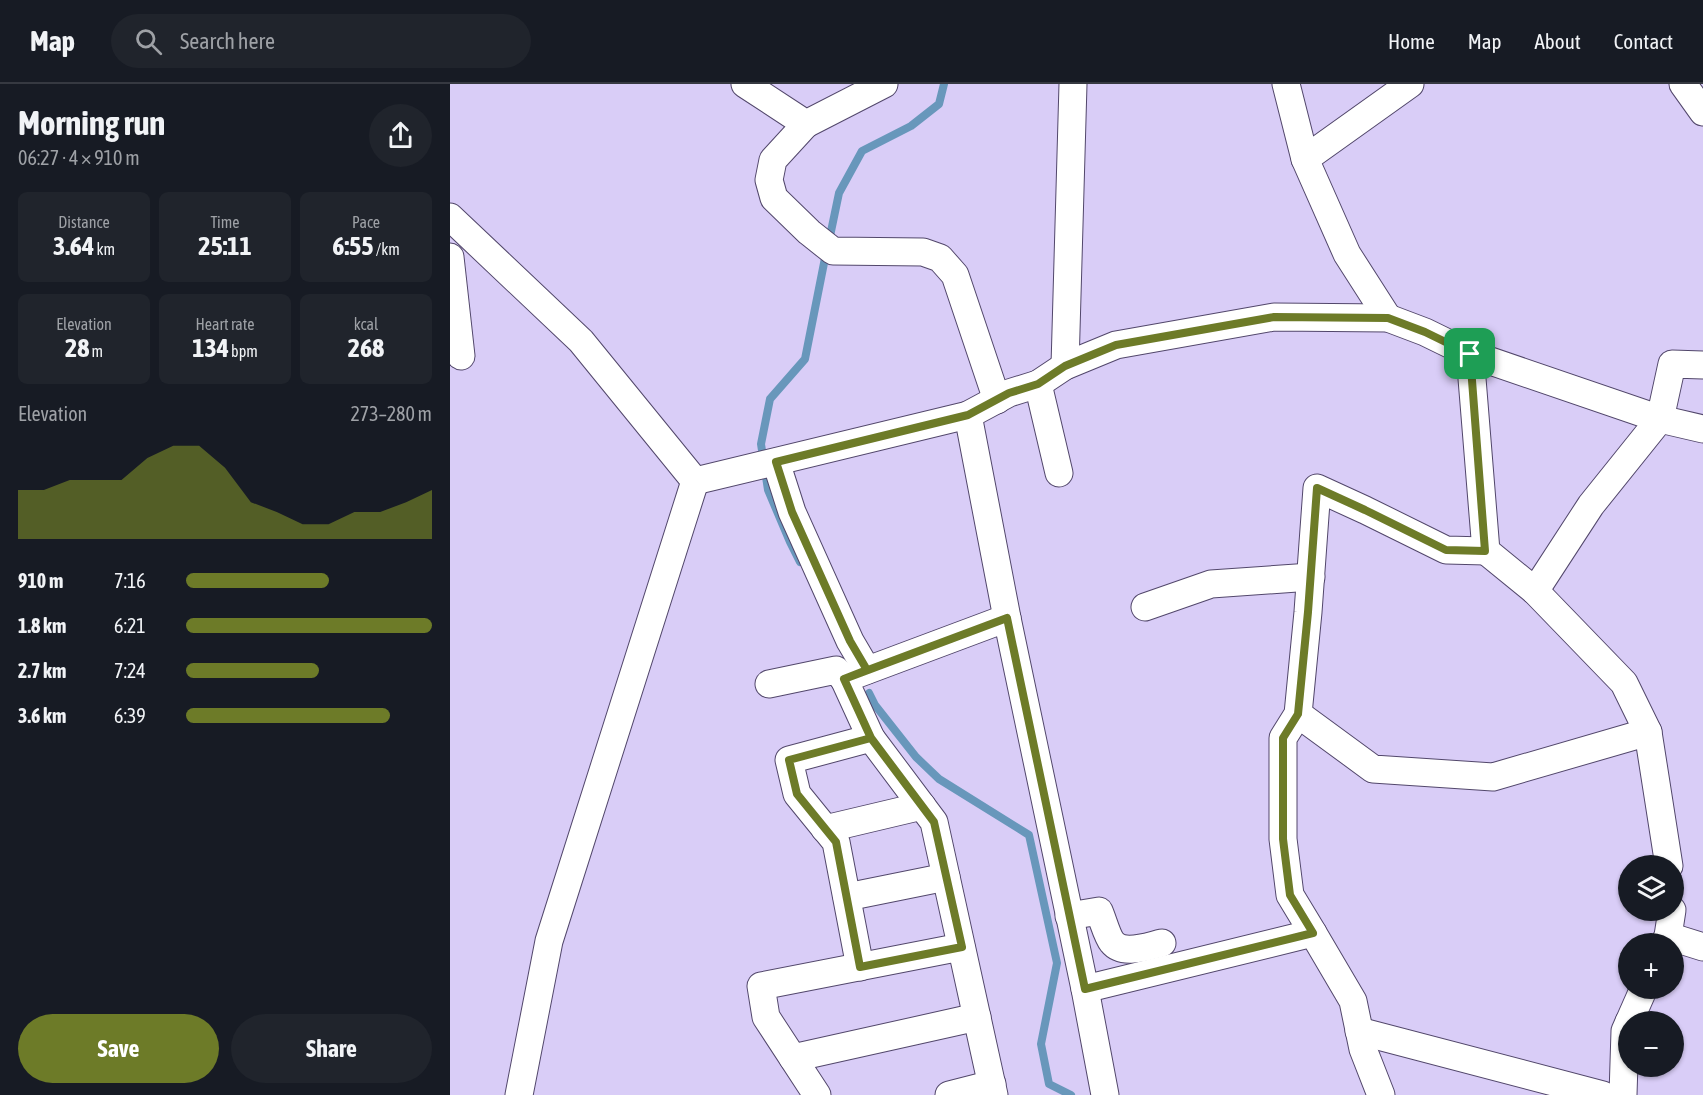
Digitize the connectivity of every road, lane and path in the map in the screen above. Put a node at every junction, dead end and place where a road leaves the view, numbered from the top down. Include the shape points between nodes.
1 (745, 84) edge
2 (884, 84) edge
3 (1073, 84) edge
4 (1286, 84) edge
5 (1410, 84) edge
6 (1683, 84) edge
7 (1703, 112) edge
8 (806, 124) junction
9 (1305, 159) junction
10 (453, 229) edge
11 (450, 257) edge
12 (1388, 318) junction
13 (456, 342) edge
14 (1470, 354) junction
15 (1703, 365) edge
16 (1065, 366) junction
17 (1038, 384) junction
18 (996, 400) junction
19 (968, 415) junction
20 (1660, 418) junction
21 (1703, 429) edge
22 (776, 462) junction
23 (1059, 473) dead end
24 (695, 481) junction
25 (1485, 551) junction
26 (1311, 577) junction
27 (1535, 591) junction
28 (1145, 607) dead end
29 (1007, 618) junction
30 (855, 675) junction
31 (769, 684) dead end
32 (1298, 714) junction
33 (1648, 732) junction
34 (871, 738) junction
35 (922, 806) junction
36 (825, 829) junction
37 (1667, 855) edge
38 (946, 877) junction
39 (847, 897) junction
40 (1069, 916) junction
41 (1668, 930) edge
42 (1313, 933) junction
43 (1162, 943) dead end
44 (962, 947) junction
45 (1703, 947) edge
46 (860, 967) junction
47 (1085, 989) junction
48 (977, 1017) junction
49 (1359, 1031) junction
50 (793, 1058) junction
51 (1624, 1077) edge
52 (993, 1090) edge
53 (519, 1095) edge
54 (817, 1095) edge
55 (949, 1095) edge
56 (1105, 1095) edge
57 (1381, 1095) edge
58 (1604, 1095) edge
59 (1623, 1095) edge

1 - 8 street
2 - 8 street
3 - 16 street
4 - 9 street
5 - 9 street
6 - 7 street
8 - 18 street via 773,160 769,180 774,198 833,251 923,252 940,258 955,275
9 - 12 street via 1347,254
10 - 24 street via 581,340
11 - 13 street
12 - 14 street
12 - 16 street via 1274,317 1116,345
14 - 20 street
14 - 25 street
15 - 20 street via 1672,364
16 - 17 street
17 - 18 street
17 - 23 street
18 - 19 street
19 - 22 street
19 - 29 street
20 - 21 street
20 - 27 street via 1591,505
22 - 24 street
22 - 30 street via 792,512 850,641
24 - 53 street via 549,941
25 - 26 street via 1446,550 1317,488
25 - 27 street
26 - 28 street via 1211,584
26 - 32 street
27 - 33 street via 1624,683
29 - 30 street
29 - 40 street
30 - 31 street via 836,669
30 - 34 street
32 - 33 street via 1374,769 1493,777
32 - 42 street via 1283,738 1283,839 1290,895
33 - 37 street
34 - 35 street
34 - 36 street via 789,760 797,794
35 - 36 street
35 - 38 street via 934,822
36 - 39 street via 836,842
38 - 39 street
38 - 44 street
39 - 46 street
40 - 43 street via 1099,911 1112,943 1122,949
40 - 47 street
41 - 45 street
42 - 47 street
42 - 49 street via 1353,1001
44 - 46 street
44 - 48 street
46 - 50 street via 761,986 766,1017
47 - 56 street
48 - 50 street
48 - 52 street
49 - 57 street
49 - 58 street
50 - 54 street
51 - 59 street
52 - 55 street

